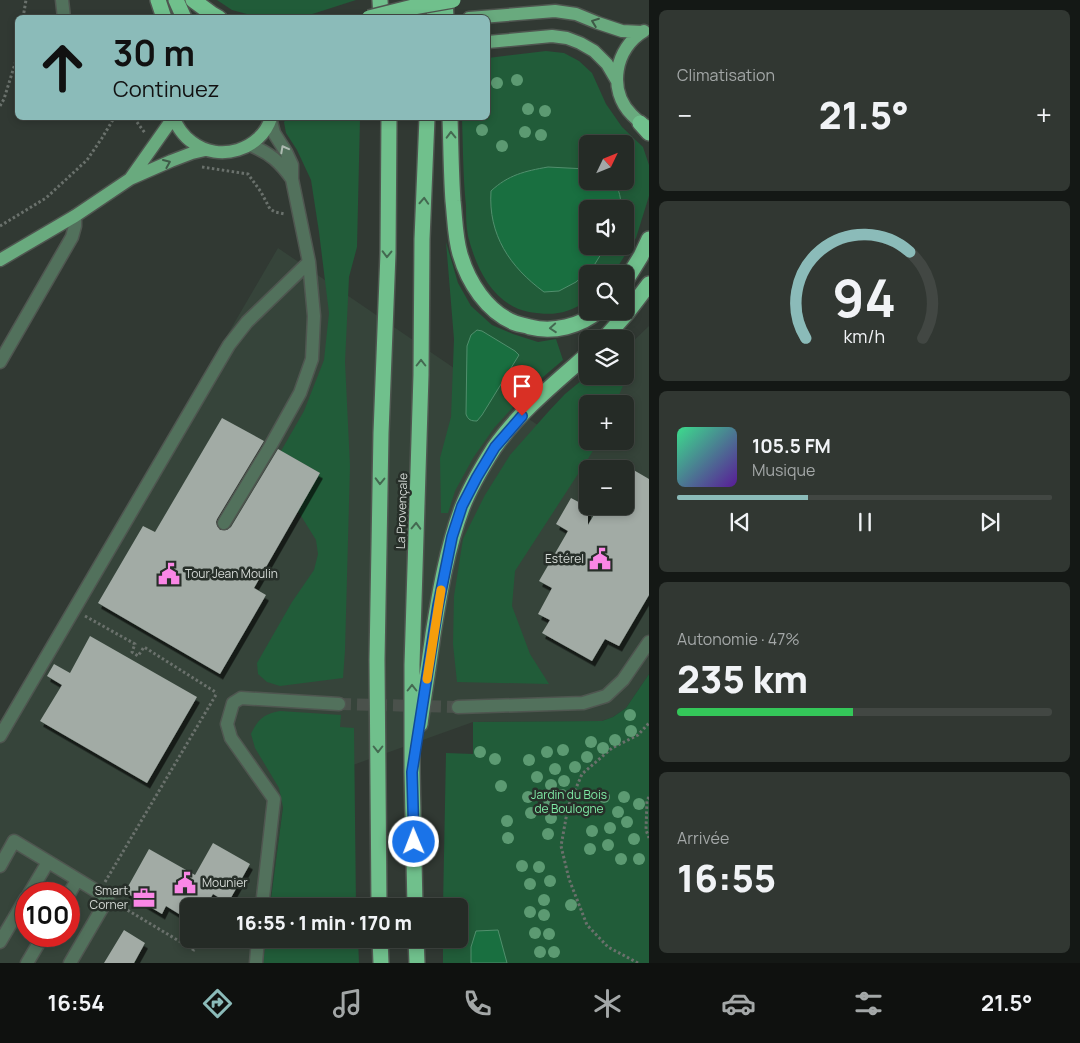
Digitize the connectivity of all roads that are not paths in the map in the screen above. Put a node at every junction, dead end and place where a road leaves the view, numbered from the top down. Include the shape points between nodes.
1 (62, 0) edge
2 (158, 0) edge
3 (176, 0) edge
4 (193, 0) edge
5 (380, 0) edge
6 (398, 0) edge
7 (436, 0) edge
8 (445, 0) edge
9 (453, 0) edge
10 (64, 15) edge
11 (163, 15) edge
12 (183, 15) edge
13 (214, 15) edge
14 (381, 15) edge
15 (381, 15) edge
16 (397, 15) edge
17 (434, 15) edge
18 (446, 15) edge
19 (490, 15) edge
20 (646, 30) edge
21 (493, 41) edge
22 (617, 81) junction
23 (172, 120) edge
24 (174, 120) edge
25 (271, 120) edge
26 (271, 120) edge
27 (389, 120) edge
28 (428, 120) edge
29 (450, 120) edge
30 (646, 128) edge
31 (250, 145) junction
32 (205, 150) junction
33 (130, 179) junction
34 (292, 179) junction
35 (75, 216) junction
36 (649, 239) edge
37 (0, 260) edge
38 (309, 262) junction
39 (634, 267) edge
40 (649, 284) edge
41 (584, 320) edge
42 (612, 330) edge
43 (0, 362) edge
44 (579, 362) edge
45 (224, 523) dead end
46 (649, 642) edge
47 (339, 704) tunnel mouth
48 (458, 707) tunnel mouth
49 (0, 736) edge
50 (412, 772) junction
51 (48, 862) junction
52 (0, 866) edge
53 (78, 880) joint
54 (36, 882) edge
55 (263, 898) edge
56 (379, 898) edge
57 (415, 898) edge
58 (15, 917) edge
59 (0, 942) edge
60 (36, 947) edge
61 (257, 948) edge
62 (380, 948) edge
63 (416, 948) edge
64 (27, 963) edge
65 (70, 963) edge
66 (256, 963) edge
67 (381, 963) edge
68 (417, 963) edge

1 - 10 lane
2 - 11 highway
3 - 12 highway
4 - 13 highway
5 - 14 highway
6 - 16 highway
7 - 17 highway
8 - 18 highway
9 - 15 highway, bridge
20 -> 19 main road via 622,31 576,14 554,11
20 - 22 main road via 631,41 622,54
21 - 22 main road via 552,36 567,38 594,51
22 - 30 main road via 626,109
23 - 33 main road
24 - 32 main road via 181,132
25 - 31 main road via 266,130
34 -> 26 lane via 292,165 274,133
27 -> 56 highway, La Provençale via 377,660
50 -> 28 highway, La Provençale via 422,239
41 -> 29 highway via 556,328 535,328 515,323 497,313 480,297 460,254 451,175
31 - 32 main road via 221,153
31 - 34 lane via 276,160
33 -> 32 main road
33 - 35 main road
34 - 38 lane
35 - 37 main road
35 - 43 lane via 72,237
36 - 39 highway
38 - 45 lane via 314,316 312,358 300,393
38 - 49 lane via 247,322 229,345
40 - 42 highway
44 - 50 highway via 529,407 495,447 462,506 444,570
46 - 48 lane via 624,680 606,696 583,704
47 - 55 lane via 241,698 233,703 226,724 230,738 274,799
50 - 57 highway, La Provençale
51 - 52 lane via 14,841
51 - 53 lane
51 - 54 lane
53 - 65 lane via 103,896
58 - 59 lane
60 - 64 lane
61 - 66 lane
62 - 67 highway
63 - 68 highway

